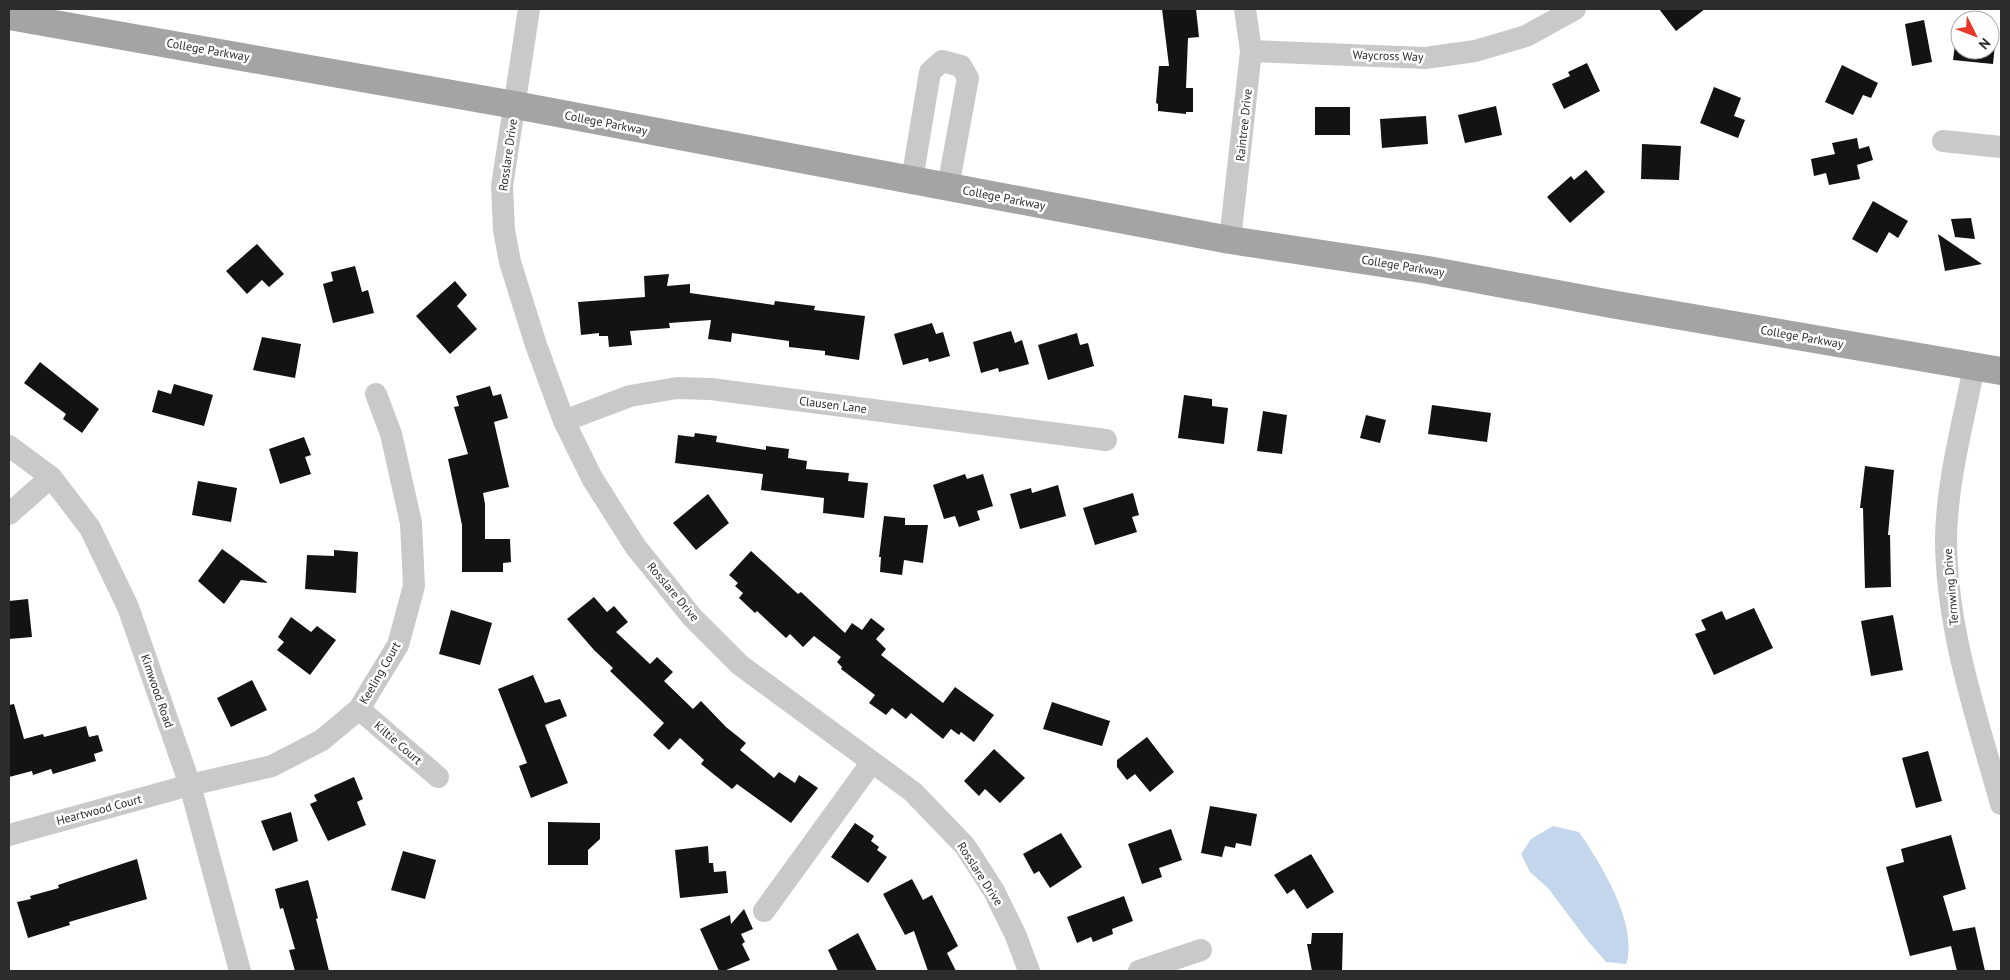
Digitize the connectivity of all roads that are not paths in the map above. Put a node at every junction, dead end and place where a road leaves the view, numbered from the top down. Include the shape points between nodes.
1 (529, 9) edge
2 (1245, 9) edge
3 (1575, 9) edge
4 (9, 16) edge
5 (1251, 51) junction
6 (515, 105) junction
7 (1943, 141) dead end
8 (2001, 147) edge
9 (912, 180) junction
10 (948, 187) junction
11 (1230, 240) junction
12 (1974, 367) junction
13 (2001, 371) edge
14 (376, 394) dead end
15 (564, 421) junction
16 (1106, 440) dead end
17 (9, 446) edge
18 (51, 477) junction
19 (9, 514) edge
20 (359, 708) junction
21 (872, 762) junction
22 (438, 776) dead end
23 (190, 785) junction
24 (2001, 804) edge
25 (9, 835) edge
26 (764, 911) dead end
27 (1201, 950) dead end
28 (240, 971) edge
29 (1029, 971) edge
30 (1139, 971) edge

1 - 6 street, Rosslare Drive
2 - 5 street, Raintree Drive
3 - 5 street, Waycross Way via 1526,36 1475,51 1425,58
4 - 6 main road, College Parkway
5 - 11 street, Raintree Drive
6 - 9 main road, College Parkway
6 - 15 street, Rosslare Drive via 502,186 504,230 510,262 536,345
7 - 8 street
9 - 10 main road, College Parkway
9 - 10 street via 930,72 942,61 961,66 968,78
10 - 11 main road, College Parkway
11 - 12 main road, College Parkway via 1428,270
12 - 13 main road, College Parkway
12 - 24 street, Ternwing Drive via 1950,484 1946,539 1956,646
14 - 20 street, Keeling Court via 391,434 410,523 414,586 398,645
15 - 16 street, Clausen Lane via 630,396 677,388 711,389
15 - 21 street, Rosslare Drive via 592,478 635,546 692,617 740,665
17 - 18 street, Kimwood Road
18 - 19 street
18 - 23 street, Kimwood Road via 90,528 128,606
20 - 22 street, Kiltie Court
20 - 23 street, Keeling Court via 322,740 272,766
21 - 26 street
21 - 29 street, Rosslare Drive via 913,792 965,846 994,890
23 - 25 street, Heartwood Court
23 - 28 street, Kimwood Road
27 - 30 street

